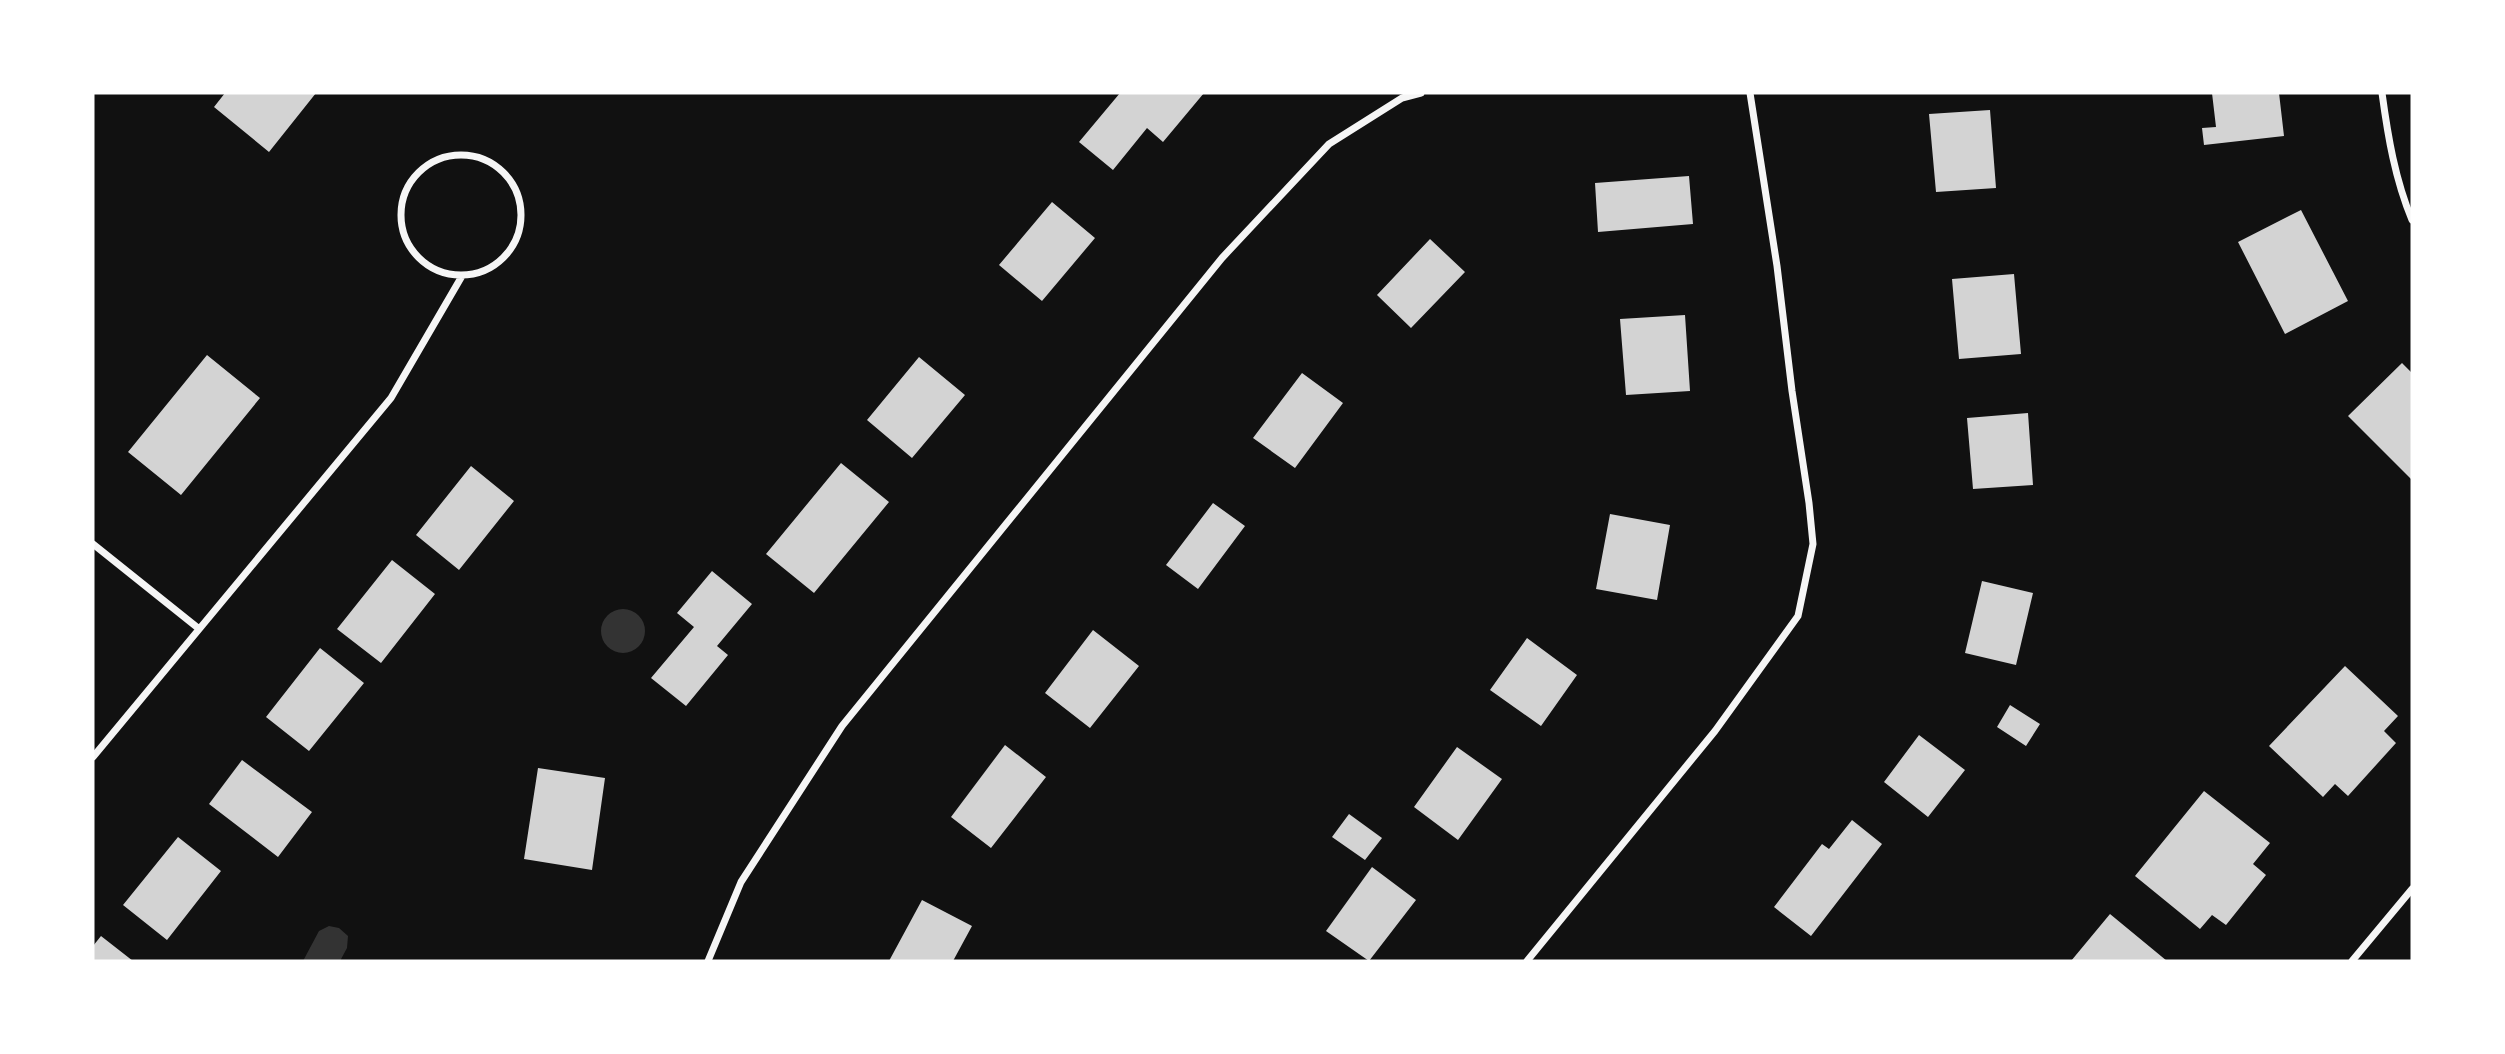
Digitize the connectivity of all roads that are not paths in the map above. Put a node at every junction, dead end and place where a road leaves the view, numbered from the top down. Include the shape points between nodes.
1 (1421, 93) edge
2 (1750, 93) edge
3 (2382, 93) edge
4 (2412, 220) edge
5 (462, 276) junction
6 (93, 544) edge
7 (198, 628) junction
8 (93, 757) edge
9 (2412, 889) edge
10 (708, 961) edge
11 (1527, 961) edge
12 (2352, 961) edge

1 - 10 street via 1402,97 1329,144 1222,258 842,726 741,882
2 - 11 street via 1812,530 1798,616 1715,731
3 - 4 street via 2388,139
5 - 5 street via 483,272 501,261 521,225 521,203 499,168 460,154 421,170 408,186 400,221 405,239 421,261 444,274
5 - 7 street via 390,398
6 - 7 street
7 - 8 street
9 - 12 street

